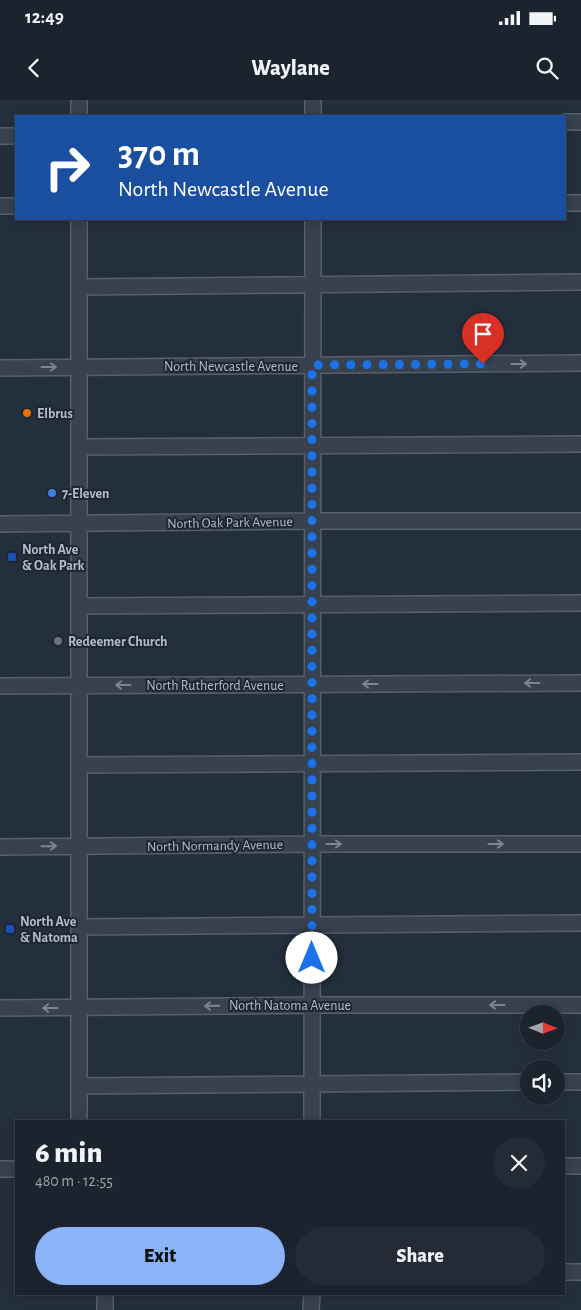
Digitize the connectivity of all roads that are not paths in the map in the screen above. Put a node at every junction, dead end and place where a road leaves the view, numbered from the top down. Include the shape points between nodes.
1 (79, 100) edge
2 (313, 100) edge
3 (79, 115) edge
4 (313, 115) edge
5 (566, 122) edge
6 (581, 122) edge
7 (0, 136) edge
8 (15, 136) edge
9 (566, 203) edge
10 (581, 203) edge
11 (0, 206) edge
12 (15, 206) edge
13 (79, 220) edge
14 (313, 220) edge
15 (581, 282) edge
16 (313, 284) junction
17 (78, 286) junction
18 (581, 363) edge
19 (312, 365) junction
20 (78, 367) junction
21 (0, 368) edge
22 (581, 444) edge
23 (312, 445) junction
24 (79, 447) junction
25 (581, 520) edge
26 (312, 521) junction
27 (0, 524) edge
28 (78, 524) junction
29 (581, 603) edge
30 (312, 604) junction
31 (79, 606) junction
32 (581, 683) edge
33 (312, 684) junction
34 (0, 686) edge
35 (79, 686) junction
36 (581, 762) edge
37 (312, 764) junction
38 (79, 765) junction
39 (312, 844) junction
40 (581, 844) edge
41 (79, 846) junction
42 (0, 847) edge
43 (581, 923) edge
44 (312, 925) junction
45 (79, 927) junction
46 (312, 1005) junction
47 (581, 1005) edge
48 (0, 1008) edge
49 (79, 1008) junction
50 (520, 1082) edge
51 (565, 1082) edge
52 (581, 1082) edge
53 (312, 1084) junction
54 (79, 1086) junction
55 (80, 1120) edge
56 (312, 1120) edge
57 (565, 1166) edge
58 (581, 1166) edge
59 (0, 1169) edge
60 (15, 1169) edge
61 (565, 1272) edge
62 (581, 1272) edge
63 (106, 1295) edge
64 (312, 1295) edge
65 (106, 1310) edge
66 (312, 1310) edge

1 - 3 street
2 - 4 street
5 - 6 street
7 - 8 street
9 - 10 street
11 - 12 street
13 - 17 street
14 - 16 street
15 - 16 street
16 - 17 street
16 - 19 street
17 - 20 street
19 -> 18 street, North Newcastle Avenue
19 - 20 street, North Newcastle Avenue
19 - 23 street
21 -> 20 street, North Newcastle Avenue
20 - 24 street
22 - 23 street
23 - 24 street
23 - 26 street
24 - 28 street
25 - 26 street, North Oak Park Avenue
26 - 28 street, North Oak Park Avenue
26 - 30 street
27 - 28 street, North Oak Park Avenue
28 - 31 street
29 - 30 street
30 - 31 street
30 - 33 street
31 - 35 street
32 -> 33 street, North Rutherford Avenue
33 -> 35 street, North Rutherford Avenue
33 - 37 street
34 - 35 street, North Rutherford Avenue
35 - 38 street
36 - 37 street
37 - 38 street
37 - 39 street
38 - 41 street
39 -> 40 street, North Normandy Avenue
39 - 41 street, North Normandy Avenue
39 - 44 street
42 -> 41 street, North Normandy Avenue
41 - 45 street
43 - 44 street
44 - 45 street
44 - 46 street
45 - 49 street
47 -> 46 street, North Natoma Avenue
46 -> 49 street, North Natoma Avenue
46 - 53 street
49 -> 48 street, North Natoma Avenue
49 - 54 street
50 - 53 street
51 - 52 street
53 - 54 street
53 - 56 street
54 - 55 street
57 - 58 street
59 - 60 street
61 - 62 street
63 - 65 street
64 - 66 street

